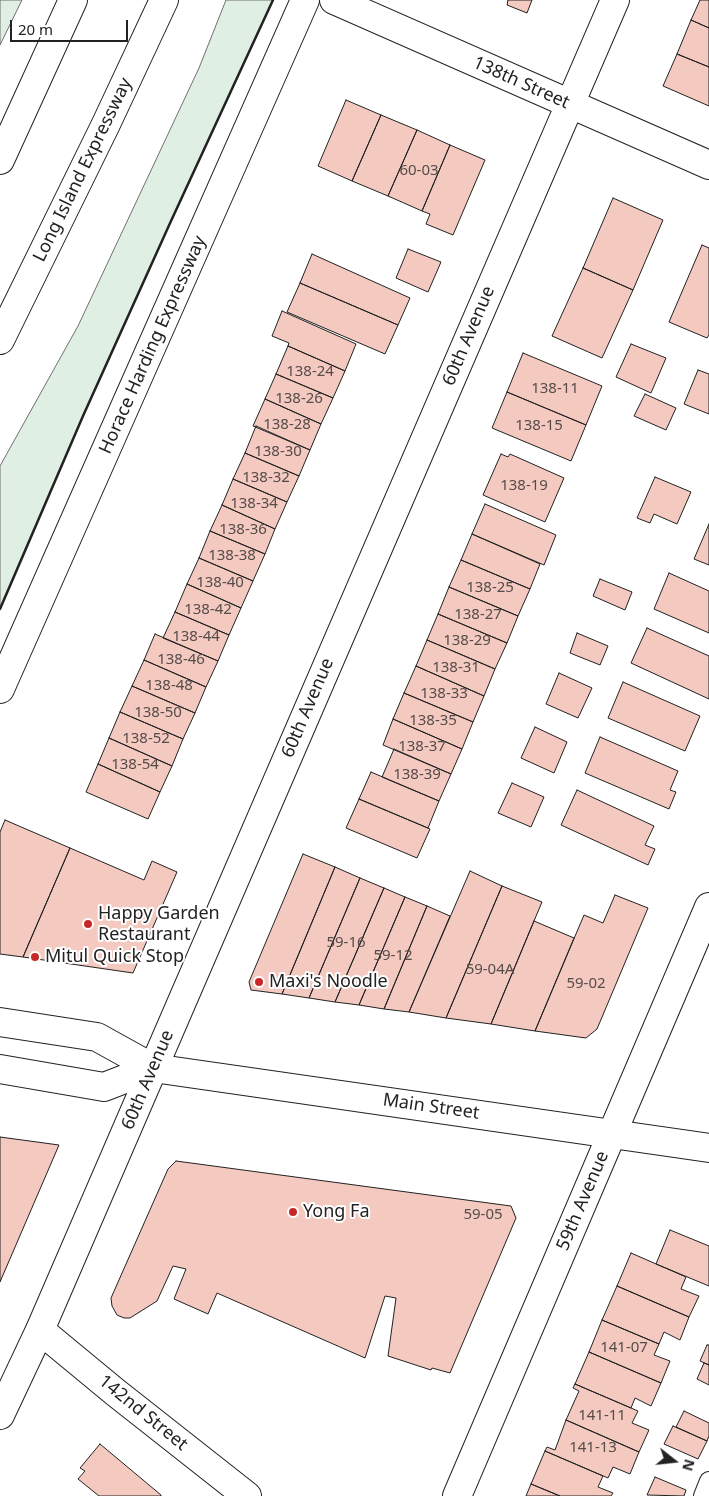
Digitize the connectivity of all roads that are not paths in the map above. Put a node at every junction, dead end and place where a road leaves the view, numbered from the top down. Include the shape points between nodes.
1 (74, 0) edge
2 (164, 0) edge
3 (305, 0) edge
4 (334, 0) edge
5 (615, 0) edge
6 (570, 104) junction
7 (0, 160) edge
8 (709, 165) edge
9 (0, 340) edge
10 (0, 689) edge
11 (709, 907) edge
12 (0, 1022) edge
13 (153, 1068) junction
14 (0, 1069) edge
15 (612, 1134) junction
16 (709, 1148) edge
17 (40, 1330) junction
18 (0, 1415) edge
19 (709, 1481) edge
20 (247, 1496) edge
21 (458, 1496) edge
22 (702, 1496) edge

1 - 7 main road
2 - 9 main road, Long Island Expressway
3 - 10 main road, Horace Harding Expressway
4 - 6 main road, 138th Street
5 - 6 main road, 60th Avenue
6 - 8 main road, 138th Street
6 - 13 main road, 60th Avenue
11 - 15 main road, 59th Avenue
12 - 13 main road, Main Street via 97,1037
13 - 14 main road, Main Street via 104,1086
13 - 15 main road, Main Street
13 - 17 main road, 60th Avenue
15 - 16 main road, Main Street
15 - 21 main road, 59th Avenue
17 - 18 main road, 60th Avenue
17 - 20 main road, 142nd Street
19 - 22 lane

